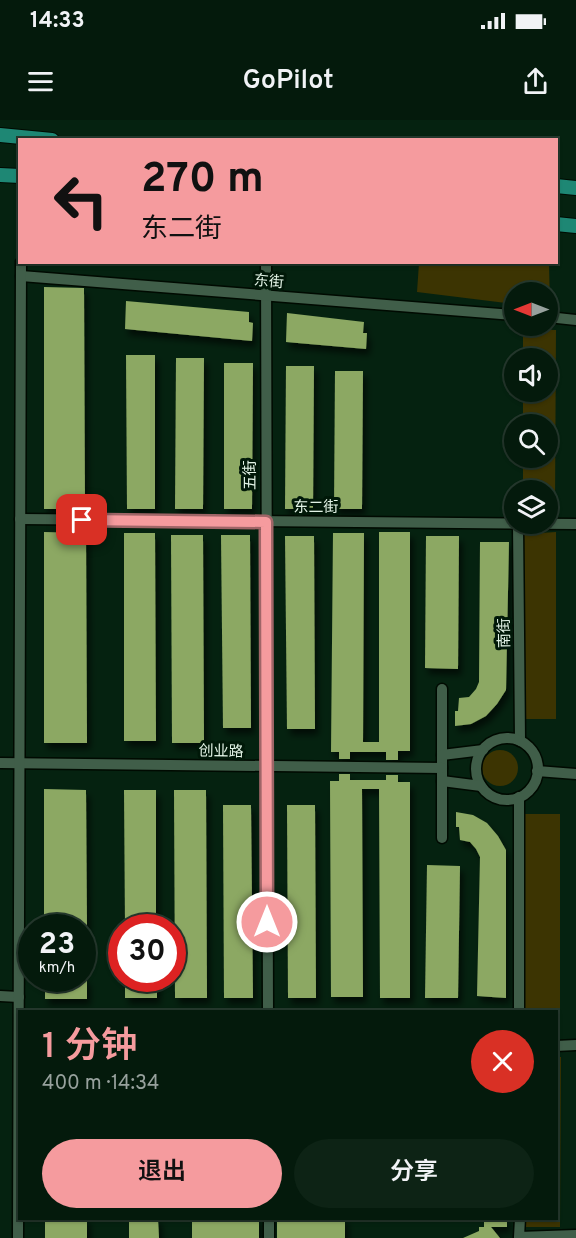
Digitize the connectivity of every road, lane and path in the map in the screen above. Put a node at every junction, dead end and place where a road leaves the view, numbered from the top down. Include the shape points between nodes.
1 (0, 135) edge
2 (31, 138) edge
3 (0, 175) edge
4 (18, 176) edge
5 (558, 186) edge
6 (576, 188) edge
7 (558, 224) edge
8 (576, 226) edge
9 (21, 264) edge
10 (266, 264) edge
11 (21, 276) junction
12 (265, 295) junction
13 (504, 314) edge
14 (558, 319) edge
15 (576, 320) edge
16 (20, 519) junction
17 (266, 522) junction
18 (504, 524) edge
19 (558, 524) edge
20 (576, 524) edge
21 (518, 534) edge
22 (442, 689) dead end
23 (520, 741) junction
24 (483, 750) junction
25 (442, 754) junction
26 (0, 763) edge
27 (19, 764) junction
28 (267, 766) junction
29 (442, 768) junction
30 (537, 771) junction
31 (576, 774) edge
32 (442, 781) junction
33 (481, 786) junction
34 (519, 797) junction
35 (442, 838) dead end
36 (0, 996) edge
37 (19, 997) junction
38 (19, 1010) edge
39 (268, 1010) edge
40 (519, 1010) edge
41 (558, 1046) edge
42 (576, 1046) edge
43 (18, 1220) edge
44 (269, 1220) edge
45 (520, 1220) edge
46 (576, 1235) edge
47 (18, 1238) edge
48 (269, 1238) edge

1 - 2 main road
3 - 4 main road
5 - 6 main road
7 - 8 main road
9 - 11 street
10 - 12 street, 五街
11 - 12 street, 东街
11 - 16 street
12 - 13 street, 东街
12 - 17 street, 五街
14 - 15 street
16 - 17 street, 东二街
16 - 27 street
17 - 18 street, 东二街
17 - 28 street, 五街
19 - 20 street, 东二街
21 - 23 street, 南街
22 - 25 street
23 - 24 street via 504,738
23 - 30 street via 532,751
24 - 25 street
24 - 33 street via 476,766
25 - 29 street
26 - 27 street, 创业路
27 - 28 street, 创业路
27 - 37 street
28 - 29 street, 创业路
28 - 39 street, 五街
29 - 32 street
30 - 31 street
30 - 34 street via 535,782
32 - 33 street
32 - 35 street
33 - 34 street via 495,798
34 - 40 street
36 - 37 street
37 - 38 street
41 - 42 street
43 - 47 street
44 - 48 street
45 - 46 street via 519,1237

